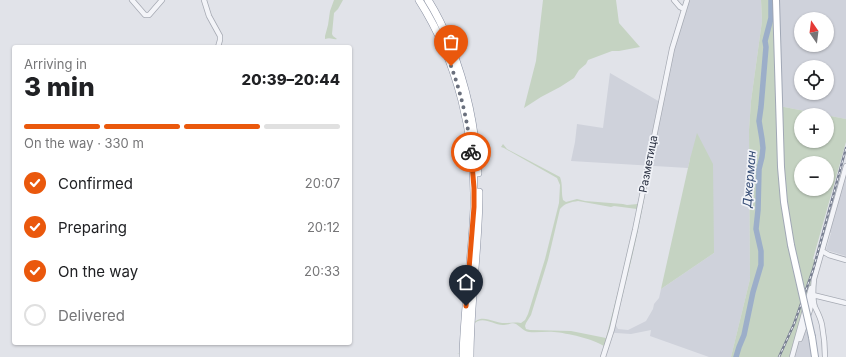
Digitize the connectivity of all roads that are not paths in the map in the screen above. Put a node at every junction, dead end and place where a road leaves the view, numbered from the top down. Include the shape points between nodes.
1 (132, 0) edge
2 (162, 0) edge
3 (204, 0) edge
4 (419, 0) edge
5 (428, 0) edge
6 (674, 0) edge
7 (687, 0) edge
8 (776, 0) edge
9 (684, 9) junction
10 (219, 45) edge
11 (846, 166) edge
12 (822, 251) junction
13 (846, 260) edge
14 (814, 279) junction
15 (813, 295) junction
16 (807, 301) junction
17 (846, 303) edge
18 (810, 310) junction
19 (820, 318) junction
20 (463, 357) edge
21 (470, 357) edge
22 (603, 357) edge
23 (793, 357) edge
24 (815, 357) edge
25 (825, 357) edge

1 - 2 street via 146,16
3 - 10 street via 220,36
4 - 20 highway via 447,54 470,140 474,207
5 - 21 highway via 462,75 476,138 479,207
6 - 9 street
7 - 9 street, Разметица
8 - 24 main road, bridge via 784,202
9 - 22 street, Разметица via 672,49 635,230
11 - 12 street
12 - 13 street
12 - 14 street
14 - 15 street
14 - 16 street
15 - 17 street
15 - 18 street
15 - 19 street
16 - 18 street
16 - 23 street
18 - 19 street
18 - 23 street
19 - 25 street

